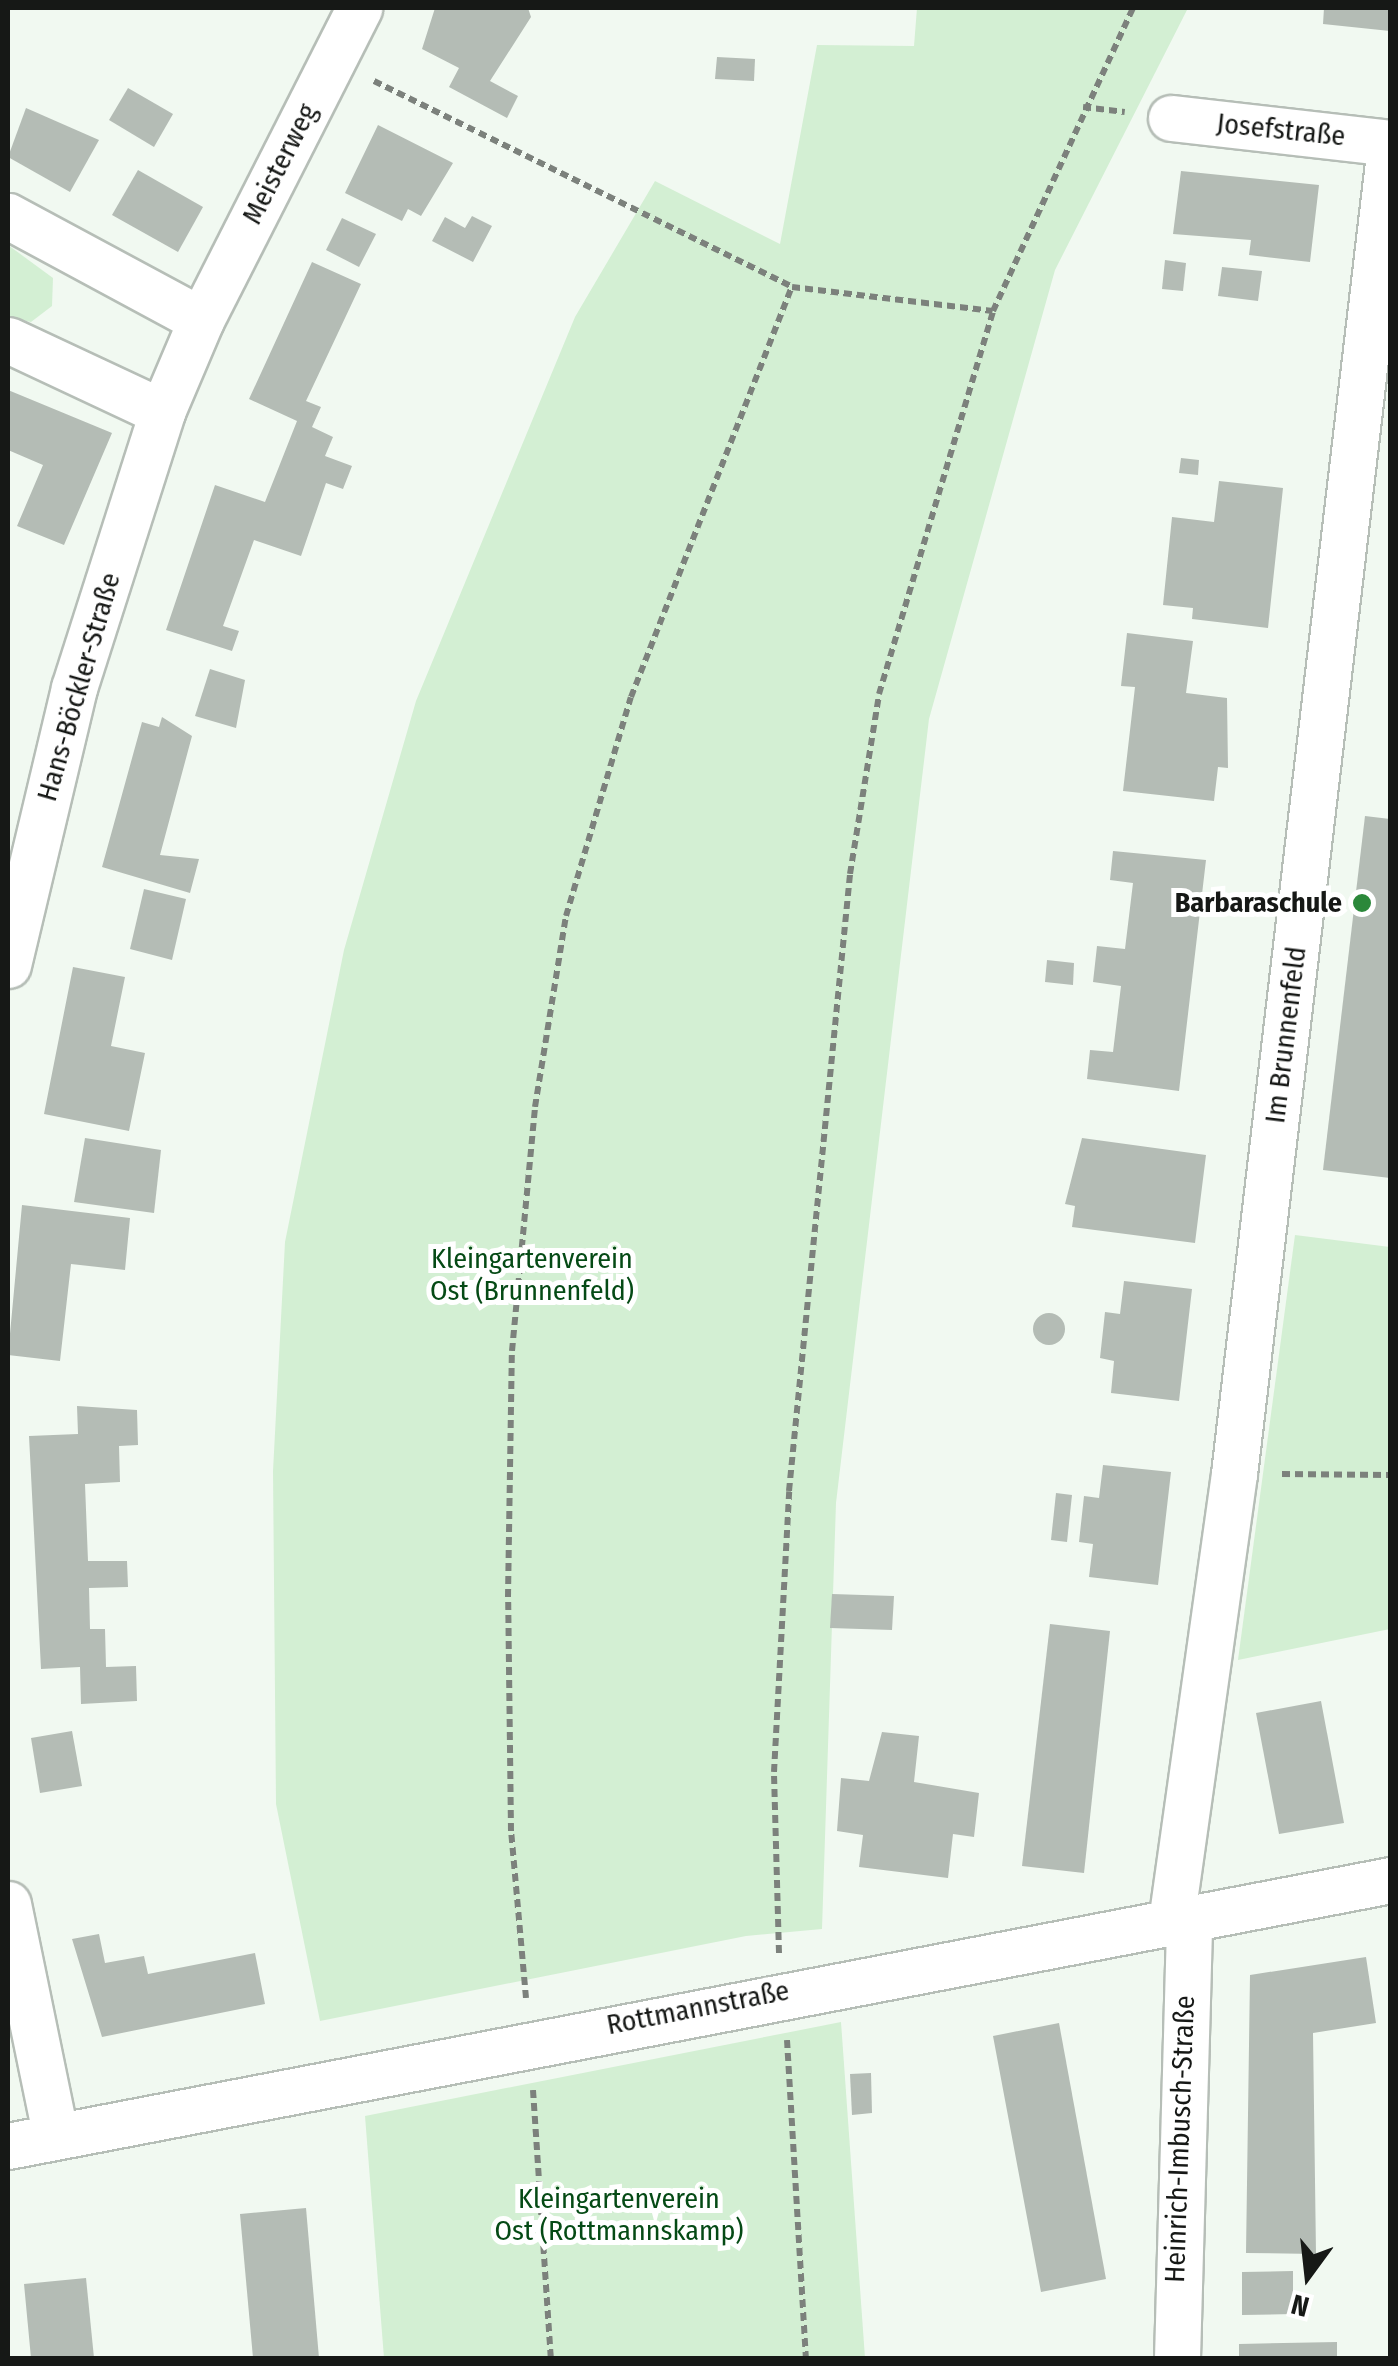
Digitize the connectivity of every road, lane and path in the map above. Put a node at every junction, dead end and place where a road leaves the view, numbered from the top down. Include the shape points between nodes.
1 (360, 8) edge
2 (1133, 8) edge
3 (334, 61) junction
4 (1171, 118) dead end
5 (1390, 144) edge
6 (8, 216) edge
7 (792, 288) junction
8 (993, 311) junction
9 (202, 320) junction
10 (8, 340) edge
11 (162, 412) junction
12 (8, 965) edge
13 (1234, 1474) junction
14 (1390, 1475) edge
15 (1390, 1880) edge
16 (8, 1904) edge
17 (1180, 1920) junction
18 (782, 1992) junction
19 (529, 2040) junction
20 (54, 2132) junction
21 (8, 2146) edge
22 (551, 2358) edge
23 (806, 2358) edge
24 (1177, 2358) edge

1 - 3 street, Meisterweg
2 - 8 path
3 - 7 path
3 - 9 street, Meisterweg
4 - 5 street, Josefstraße
5 - 13 street, Im Brunnenfeld
6 - 9 street
7 - 8 path
7 - 19 path via 631,697 566,916 535,1107 512,1351 508,1597 511,1831
8 - 18 path via 892,644 850,874 789,1491 774,1772
9 - 11 street, Hans-Böckler-Straße
10 - 11 street
11 - 12 street, Hans-Böckler-Straße via 74,688
13 - 14 path
13 - 17 street, Im Brunnenfeld
15 - 17 street, Rottmannstraße
16 - 20 street
17 - 18 street, Rottmannstraße
17 - 24 street, Heinrich-Imbusch-Straße
18 - 19 street, Rottmannstraße
18 - 23 path
19 - 20 street, Rottmannstraße
19 - 22 path
20 - 21 street, Rottmannstraße

